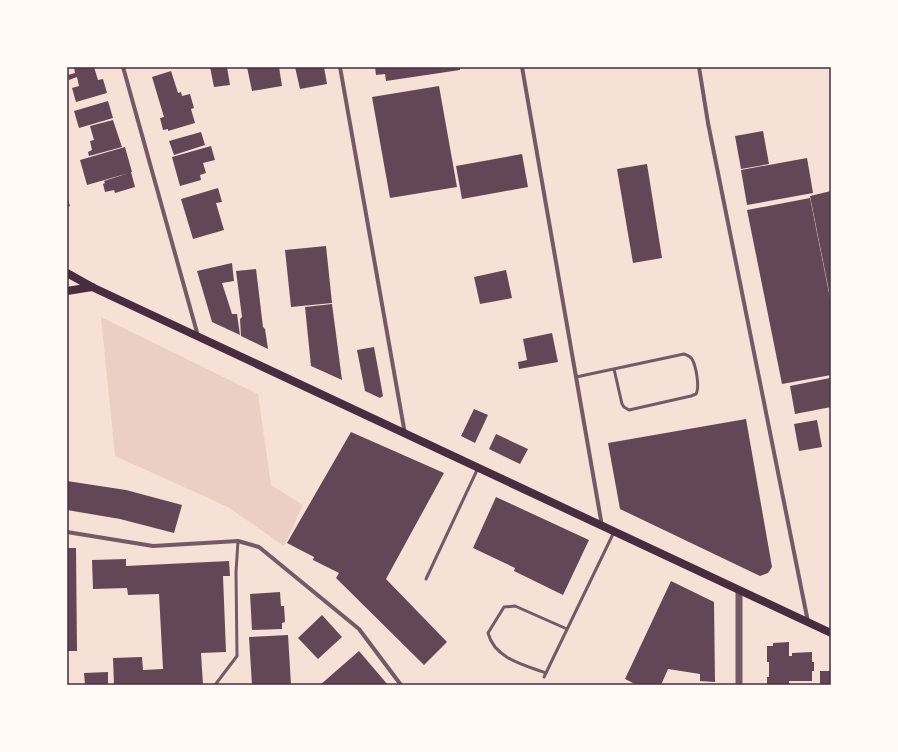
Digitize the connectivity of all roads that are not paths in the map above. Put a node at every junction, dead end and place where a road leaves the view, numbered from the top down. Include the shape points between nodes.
1 (124, 67) edge
2 (340, 67) edge
3 (522, 67) edge
4 (699, 67) edge
5 (67, 273) edge
6 (92, 286) junction
7 (67, 291) edge
8 (199, 337) junction
9 (614, 369) junction
10 (576, 377) junction
11 (405, 434) junction
12 (478, 468) junction
13 (602, 526) junction
14 (67, 532) edge
15 (614, 532) junction
16 (238, 541) junction
17 (426, 579) dead end
18 (739, 590) junction
19 (808, 622) junction
20 (567, 629) junction
21 (831, 633) edge
22 (215, 685) edge
23 (401, 685) edge
24 (739, 685) edge

1 - 8 street
2 - 11 street
3 - 10 street
4 - 19 street
5 - 6 main road
6 - 7 main road
6 - 8 main road
8 - 11 main road
9 - 9 lane via 684,354 693,362 699,386 696,394 691,396 630,410 622,404
9 - 10 lane
10 - 13 street
11 - 12 main road
12 - 13 main road
12 - 17 lane
13 - 15 main road
14 - 16 street via 153,546
15 - 18 main road
15 - 20 lane
16 - 22 lane via 237,656
16 - 23 street via 259,547 359,629
18 - 19 main road
18 - 24 street
19 - 21 main road
20 - 20 lane via 545,675 504,656 490,641 488,633 504,607 515,606

